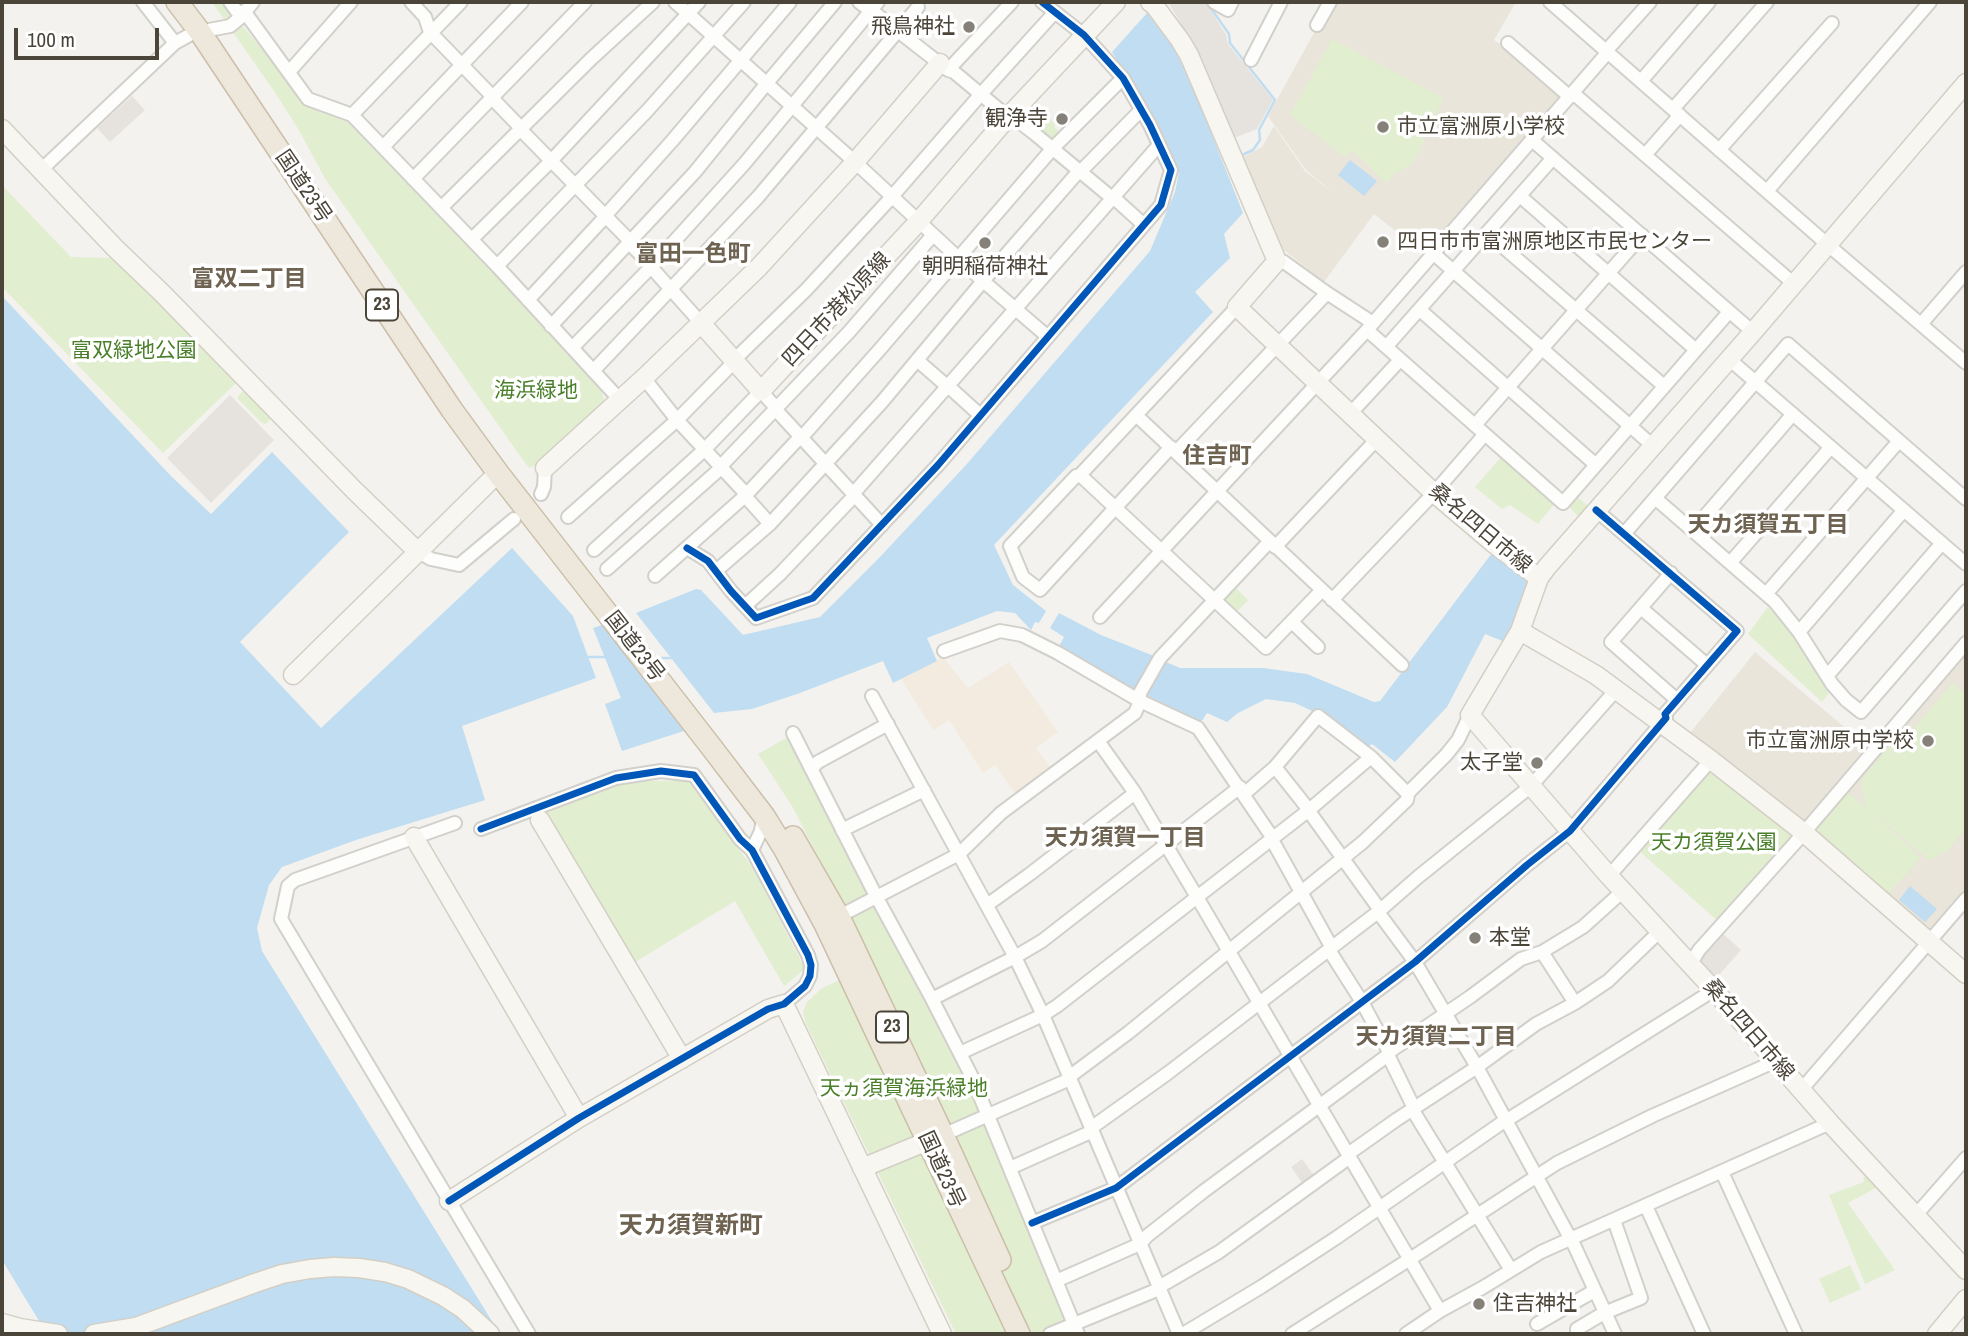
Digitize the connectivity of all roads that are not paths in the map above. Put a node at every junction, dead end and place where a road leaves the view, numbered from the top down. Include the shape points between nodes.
1 (143, 2) edge
2 (177, 2) edge
3 (195, 2) edge
4 (230, 2) edge
5 (351, 2) edge
6 (411, 2) edge
7 (461, 2) edge
8 (522, 2) edge
9 (585, 2) edge
10 (653, 2) edge
11 (675, 2) edge
12 (699, 2) edge
13 (744, 2) edge
14 (790, 2) edge
15 (835, 2) edge
16 (859, 2) edge
17 (1012, 2) edge
18 (1042, 2) edge
19 (1116, 2) edge
20 (1214, 2) edge
21 (1232, 2) edge
22 (1281, 2) edge
23 (1329, 2) edge
24 (1550, 2) edge
25 (1650, 2) edge
26 (1709, 2) edge
27 (1767, 2) edge
28 (1930, 2) edge
29 (1154, 3) edge
30 (873, 8) edge
31 (918, 8) dead end
32 (246, 10) edge
33 (1055, 12) junction
34 (689, 14) junction
35 (1832, 23) dead end
36 (1317, 26) dead end
37 (207, 31) junction
38 (899, 31) junction
39 (430, 32) junction
40 (1085, 34) junction
41 (714, 37) junction
42 (175, 43) junction
43 (1508, 43) dead end
44 (1607, 52) junction
45 (741, 60) junction
46 (1251, 60) dead end
47 (462, 65) junction
48 (944, 66) junction
49 (289, 72) junction
50 (1123, 78) junction
51 (1641, 81) junction
52 (766, 83) junction
53 (1966, 83) edge
54 (981, 94) junction
55 (1572, 95) junction
56 (493, 98) junction
57 (792, 106) junction
58 (1141, 110) junction
59 (1677, 112) junction
60 (352, 115) junction
61 (1008, 117) junction
62 (520, 128) junction
63 (817, 128) junction
64 (2, 129) edge
65 (1532, 140) junction
66 (1159, 145) junction
67 (383, 147) junction
68 (1053, 148) junction
69 (1719, 150) junction
70 (1645, 155) junction
71 (1553, 158) junction
72 (551, 161) junction
73 (855, 162) junction
74 (41, 170) junction
75 (1080, 171) junction
76 (413, 179) junction
77 (575, 186) junction
78 (1766, 191) junction
79 (1520, 196) junction
80 (891, 197) junction
81 (1113, 198) junction
82 (441, 208) junction
83 (605, 216) junction
84 (919, 221) junction
85 (1144, 225) junction
86 (1487, 233) junction
87 (933, 235) junction
88 (1642, 235) junction
89 (472, 239) junction
90 (631, 243) junction
91 (1827, 244) junction
92 (1434, 254) junction
93 (958, 258) junction
94 (1278, 261) junction
95 (497, 266) junction
96 (651, 266) junction
97 (1454, 271) junction
98 (1966, 272) edge
99 (1608, 273) junction
100 (983, 281) junction
101 (1793, 283) junction
102 (671, 289) junction
103 (1326, 293) junction
104 (528, 300) junction
105 (1237, 307) junction
106 (1015, 309) junction
107 (1420, 310) junction
108 (1576, 310) junction
109 (1729, 312) junction
110 (701, 323) junction
111 (1921, 324) junction
112 (551, 326) junction
113 (1370, 327) junction
114 (1753, 332) junction
115 (1048, 337) junction
116 (1277, 345) junction
117 (1386, 347) junction
118 (572, 348) junction
119 (1542, 348) junction
120 (1696, 349) junction
121 (1730, 359) junction
122 (917, 360) junction
123 (1401, 360) junction
124 (734, 361) junction
125 (1966, 363) edge
126 (593, 371) junction
127 (645, 378) junction
128 (1756, 382) junction
129 (1318, 384) junction
130 (948, 386) junction
131 (1664, 386) junction
132 (1508, 387) junction
133 (761, 391) junction
134 (620, 400) junction
135 (777, 410) junction
136 (1350, 414) junction
137 (1793, 414) junction
138 (980, 415) junction
139 (1136, 415) junction
140 (677, 420) junction
141 (1630, 425) junction
142 (1480, 429) junction
143 (801, 437) junction
144 (1377, 439) junction
145 (1899, 441) junction
146 (1653, 446) junction
147 (1830, 447) junction
148 (704, 450) junction
149 (1173, 450) junction
150 (826, 464) junction
151 (1596, 465) junction
152 (545, 467) joint
153 (720, 468) junction
154 (498, 473) junction
155 (1080, 475) junction
156 (1867, 478) junction
157 (1216, 491) junction
158 (1434, 493) junction
159 (541, 494) dead end
160 (854, 495) junction
161 (746, 496) junction
162 (1656, 498) junction
163 (1966, 499) edge
164 (1116, 507) junction
165 (1596, 510) junction
166 (1905, 510) junction
167 (568, 517) dead end
168 (514, 519) dead end
169 (770, 524) junction
170 (882, 525) junction
171 (1693, 530) junction
172 (1624, 534) junction
173 (1942, 543) junction
174 (1272, 544) junction
175 (687, 548) junction
176 (594, 550) dead end
177 (418, 551) junction
178 (1161, 551) junction
179 (1730, 563) junction
180 (1966, 564) edge
181 (607, 569) dead end
182 (716, 571) junction
183 (1671, 573) junction
184 (655, 576) dead end
185 (1539, 578) junction
186 (1321, 590) junction
187 (1966, 591) edge
188 (1766, 594) junction
189 (603, 597) junction
190 (1215, 600) junction
191 (1332, 600) junction
192 (745, 606) junction
193 (1641, 608) junction
194 (1100, 617) dead end
195 (1292, 622) junction
196 (1520, 631) junction
197 (1799, 632) junction
198 (1966, 643) edge
199 (1318, 646) dead end
200 (944, 650) dead end
201 (1402, 665) dead end
202 (1707, 665) junction
203 (293, 675) dead end
204 (1827, 676) junction
205 (1616, 690) junction
206 (872, 696) dead end
207 (1140, 697) junction
208 (1677, 700) junction
209 (1470, 715) junction
210 (888, 724) junction
211 (1661, 724) junction
212 (793, 733) dead end
213 (714, 740) junction
214 (1098, 741) junction
215 (1371, 757) junction
216 (1711, 760) junction
217 (1275, 767) junction
218 (811, 769) junction
219 (1531, 786) junction
220 (924, 790) junction
221 (1242, 791) junction
222 (1135, 793) junction
223 (1408, 794) junction
224 (1309, 810) junction
225 (764, 816) junction
226 (540, 820) dead end
227 (454, 823) dead end
228 (481, 829) dead end
229 (842, 830) junction
230 (1570, 831) junction
231 (1803, 832) junction
232 (414, 837) junction
233 (1271, 838) junction
234 (1166, 846) junction
235 (752, 850) junction
236 (959, 854) junction
237 (1343, 859) junction
238 (1609, 876) junction
239 (1623, 891) junction
240 (1302, 893) junction
241 (876, 896) junction
242 (1197, 897) junction
243 (1966, 899) edge
244 (987, 905) junction
245 (1379, 911) junction
246 (832, 920) junction
247 (1659, 932) junction
248 (1929, 942) junction
249 (1330, 949) junction
250 (1229, 950) junction
251 (1542, 952) junction
252 (1015, 957) junction
253 (1415, 962) junction
254 (1690, 965) junction
255 (1966, 974) edge
256 (1714, 990) junction
257 (932, 999) junction
258 (1362, 1002) junction
259 (1575, 1003) junction
260 (783, 1004) junction
261 (1259, 1004) junction
262 (1446, 1014) junction
263 (1043, 1015) junction
264 (960, 1053) junction
265 (1389, 1054) junction
266 (1291, 1056) junction
267 (682, 1059) junction
268 (1776, 1061) junction
269 (1477, 1067) junction
270 (1069, 1078) junction
271 (1801, 1090) junction
272 (1320, 1104) junction
273 (1413, 1109) junction
274 (988, 1115) junction
275 (579, 1118) junction
276 (1506, 1119) junction
277 (1830, 1123) junction
278 (1092, 1130) junction
279 (935, 1138) junction
280 (1349, 1156) junction
281 (1966, 1157) edge
282 (1444, 1162) junction
283 (862, 1168) junction
284 (1010, 1168) junction
285 (1722, 1172) junction
286 (1536, 1175) junction
287 (1116, 1188) junction
288 (449, 1201) junction
289 (1646, 1206) junction
290 (1380, 1208) junction
291 (1916, 1215) junction
292 (1478, 1216) junction
293 (1614, 1220) junction
294 (1032, 1223) junction
295 (1570, 1239) junction
296 (1140, 1244) junction
297 (1410, 1259) junction
298 (1966, 1269) edge
299 (1511, 1270) junction
300 (1056, 1281) junction
301 (1159, 1288) junction
302 (1594, 1291) junction
303 (1966, 1299) edge
304 (1440, 1311) junction
305 (1604, 1313) junction
306 (2, 1323) edge
307 (1537, 1324) dead end
308 (1075, 1329) edge
309 (58, 1334) edge
310 (94, 1334) edge
311 (490, 1334) edge
312 (529, 1334) edge
313 (942, 1334) edge
314 (1019, 1334) edge
315 (1034, 1334) edge
316 (1050, 1334) edge
317 (1181, 1334) edge
318 (1292, 1334) edge
319 (1406, 1334) edge
320 (1577, 1334) edge
321 (1615, 1334) edge
322 (1704, 1334) edge
323 (1796, 1334) edge
324 (1937, 1334) edge

1 - 42 street
2 - 37 highway, 国道23号 / 23
3 - 37 highway, 国道23号 / 23
4 - 32 street
5 - 49 street
6 - 39 street via 425,17
7 - 39 street
8 - 47 street
9 - 56 street
10 - 62 street
11 - 34 street
12 - 34 street
13 - 41 street
14 - 45 street
15 - 52 street
16 - 30 street
17 - 48 street
18 - 33 street
19 - 40 street, 四日市港松原線
20 - 21 street via 1228,9
22 - 46 street
23 - 36 street
24 - 44 street
25 - 44 street
26 - 51 street
27 - 59 street
28 - 78 street
29 - 94 street via 1189,55
30 - 38 street
30 - 57 street
31 - 38 street
32 - 37 street via 230,26
32 - 49 street
33 - 40 street
33 - 54 street
34 - 41 street
34 - 72 street
35 - 69 street
37 - 42 street
37 - 154 highway, 国道23号 / 23 via 403,338
37 - 189 highway, 国道23号 / 23 via 270,110 460,401
38 - 48 street
38 - 63 street
39 - 47 street
39 - 60 street
40 - 50 street
40 - 61 street, 四日市港松原線
41 - 45 street
41 - 77 street
42 - 74 street
43 - 55 street
44 - 51 street
44 - 55 street
45 - 52 street
45 - 83 street
47 - 56 street
47 - 67 street
48 - 54 street
48 - 73 street
49 - 60 street via 309,99
50 - 58 street
50 - 68 street
51 - 59 street
52 - 57 street
52 - 90 street
53 - 91 street
54 - 61 street
54 - 80 street
55 - 65 street
55 - 70 street
56 - 62 street
56 - 76 street
57 - 63 street
57 - 96 street
58 - 66 street
58 - 75 street
59 - 69 street
59 - 70 street
60 - 67 street
61 - 68 street
61 - 84 street, 四日市港松原線
62 - 72 street
62 - 82 street
63 - 73 street
63 - 102 street
64 - 74 street
65 - 71 street
65 - 92 street
66 - 81 street
66 - 85 street via 1171,170 1161,205
67 - 76 street
68 - 75 street
68 - 93 street
69 - 78 street
70 - 101 street
71 - 79 street
71 - 88 street
72 - 77 street
72 - 89 street
73 - 80 street
73 - 110 street
74 - 177 street
75 - 81 street
75 - 100 street
76 - 82 street
77 - 83 street
77 - 95 street
78 - 91 street
79 - 86 street
79 - 99 street
80 - 84 street
80 - 124 street
81 - 85 street
81 - 106 street
82 - 89 street
83 - 90 street
83 - 104 street
84 - 87 street
84 - 133 street, 四日市港松原線
85 - 115 street
86 - 97 street
86 - 108 street
87 - 93 street
87 - 135 street
88 - 99 street
88 - 109 street
89 - 95 street
90 - 96 street
90 - 112 street
91 - 101 street
91 - 111 street
92 - 97 street
92 - 113 street
93 - 100 street
93 - 143 street
94 - 103 street
94 - 105 street
95 - 104 street
96 - 102 street
96 - 118 street
97 - 107 street
97 - 119 street
98 - 111 street
99 - 108 street
99 - 120 street
100 - 106 street
100 - 122 street
101 - 114 street
102 - 110 street
102 - 126 street
103 - 113 street
103 - 116 street
104 - 112 street
105 - 116 street, 桑名四日市線
105 - 139 street
106 - 115 street
106 - 130 street
107 - 117 street
107 - 132 street
108 - 119 street
108 - 131 street
109 - 114 street
109 - 120 street
110 - 124 street
110 - 127 street
111 - 125 street
112 - 118 street
113 - 117 street
113 - 129 street
114 - 121 street
115 - 138 street
116 - 129 street, 桑名四日市線
116 - 149 street
117 - 123 street
118 - 126 street
119 - 132 street
119 - 141 street
120 - 131 street
121 - 128 street
121 - 146 street
122 - 130 street
122 - 150 street
123 - 136 street
123 - 142 street
124 - 133 street
124 - 140 street
126 - 134 street
127 - 134 street
127 - 140 street
128 - 137 street
128 - 145 street via 1788,344
128 - 162 street
129 - 136 street, 桑名四日市線
129 - 157 street
130 - 138 street
130 - 160 street
131 - 141 street
132 - 142 street
132 - 151 street
133 - 135 street
133 - 148 street
134 - 152 street
135 - 143 street
135 - 153 street
136 - 144 street, 桑名四日市線
137 - 147 street
137 - 171 street
138 - 170 street
139 - 149 street
139 - 155 street
140 - 148 street
140 - 167 street
141 - 146 street
141 - 151 street
142 - 151 street via 1563,503
142 - 158 street
143 - 150 street
143 - 161 street
144 - 158 street, 桑名四日市線
144 - 174 street
145 - 156 street
145 - 163 street
146 - 165 street
147 - 156 street
147 - 179 street
148 - 153 street
148 - 176 street
149 - 157 street
149 - 164 street
150 - 160 street
150 - 169 street
152 - 159 street
153 - 161 street
153 - 181 street
154 - 177 street
154 - 189 highway, 国道23号 / 23
155 - 164 street
155 - 164 street via 1010,546 1023,577 1040,590
156 - 166 street
156 - 188 street
157 - 174 street
157 - 178 street
158 - 185 street, 桑名四日市線
158 - 191 street
160 - 170 street
160 - 192 street
161 - 169 street
161 - 175 street
162 - 171 street
162 - 172 street
164 - 178 street
165 - 172 street
165 - 185 street
166 - 173 street
166 - 197 street
168 - 177 street via 459,565
169 - 182 street
170 - 192 street via 813,598 756,618
171 - 179 street
172 - 183 street
173 - 180 street
173 - 204 street
174 - 186 street
174 - 190 street
175 - 182 street
175 - 184 street
177 - 203 street
178 - 190 street
178 - 194 street
179 - 188 street
182 - 192 street
183 - 193 street
183 - 202 street via 1737,631
185 - 196 street, 桑名四日市線
186 - 191 street
186 - 195 street
187 - 204 street via 1861,712
188 - 197 street
189 - 213 highway, 国道23号 / 23
190 - 195 street via 1266,648
190 - 207 street via 1160,659
191 - 201 street
193 - 202 street
193 - 208 street via 1611,642
195 - 199 street
196 - 205 street
196 - 209 street, 桑名四日市線
197 - 204 street
198 - 231 street
200 - 207 street via 993,632 1013,633
202 - 208 street
205 - 211 street
205 - 219 street
206 - 210 street
207 - 214 street via 1135,713
207 - 221 street via 1198,728
208 - 211 street
209 - 219 street, 桑名四日市線
209 - 223 street via 1458,740
210 - 218 street
210 - 220 street
211 - 216 street
211 - 230 street
212 - 218 street
213 - 225 highway, 国道23号 / 23
213 - 246 highway, 国道23号 / 23 via 782,820 816,875
214 - 222 street
214 - 236 street via 1001,813
215 - 217 street via 1318,716
215 - 223 street
215 - 224 street
216 - 231 street
216 - 238 street
217 - 221 street
217 - 224 street
218 - 229 street
219 - 230 street, 桑名四日市線
219 - 245 street
220 - 229 street
220 - 236 street
221 - 233 street
221 - 234 street
222 - 234 street
222 - 244 street
223 - 237 street
224 - 233 street
224 - 237 street
225 - 235 street
225 - 246 highway, 国道23号 / 23
226 - 267 street
227 - 232 street
228 - 235 street via 616,778 661,771 694,775
229 - 241 street
230 - 238 street, 桑名四日市線
230 - 253 street
231 - 248 street
231 - 254 street
232 - 275 street
232 - 288 street via 295,880 288,886 281,919
233 - 240 street
233 - 242 street
234 - 242 street
234 - 252 street
235 - 260 street via 811,965 806,986
236 - 241 street
236 - 244 street
237 - 240 street
237 - 245 street
238 - 239 street, 桑名四日市線
239 - 247 street, 桑名四日市線
239 - 251 street via 1583,927
240 - 249 street
240 - 250 street
241 - 246 street
241 - 257 street
242 - 250 street
242 - 263 street
243 - 248 street
244 - 252 street
245 - 249 street
245 - 253 street
246 - 279 highway, 国道23号 / 23
247 - 254 street, 桑名四日市線
247 - 259 street via 1608,981
248 - 255 street
248 - 271 street
249 - 258 street
249 - 261 street
250 - 261 street
250 - 270 street
251 - 259 street
251 - 262 street via 1521,959
252 - 257 street
252 - 263 street
253 - 258 street
253 - 262 street
254 - 256 street, 桑名四日市線
256 - 268 street, 桑名四日市線
256 - 276 street
257 - 264 street
258 - 265 street
258 - 266 street
259 - 269 street via 1536,1024
260 - 267 street
260 - 283 street
261 - 266 street
261 - 278 street
262 - 265 street
262 - 269 street
263 - 264 street
263 - 270 street
264 - 274 street
265 - 272 street
265 - 273 street
266 - 272 street
266 - 287 street
267 - 275 street
268 - 271 street, 桑名四日市線
268 - 286 street via 1601,1140
269 - 273 street
269 - 276 street
270 - 274 street
270 - 278 street
271 - 277 street, 桑名四日市線
272 - 280 street
272 - 296 street
273 - 280 street
273 - 282 street
274 - 279 street
274 - 284 street
275 - 288 street
276 - 282 street
276 - 286 street
277 - 285 street
277 - 291 street, 桑名四日市線
278 - 284 street
278 - 287 street
279 - 283 street
279 - 314 highway, 国道23号 / 23
279 - 315 highway, 国道23号 / 23
280 - 290 street
280 - 301 street via 1219,1252
281 - 291 street
282 - 290 street
282 - 292 street
283 - 313 street
284 - 294 street
285 - 289 street
285 - 323 street
286 - 292 street
286 - 295 street
287 - 294 street
287 - 296 street
288 - 312 street
289 - 293 street
289 - 322 street
290 - 297 street
290 - 317 street
291 - 298 street, 桑名四日市線
292 - 297 street
292 - 299 street
293 - 295 street
293 - 305 street via 1641,1298
294 - 300 street
295 - 299 street
295 - 302 street
296 - 300 street
296 - 301 street
297 - 304 street
297 - 318 street
299 - 304 street
300 - 308 street
301 - 308 street
301 - 317 street
302 - 305 street
302 - 307 street
303 - 324 street
304 - 319 street
305 - 320 street via 1577,1329
305 - 321 street
306 - 309 street
308 - 316 street
310 - 311 street via 136,1327 282,1275 334,1267 408,1279 463,1309

